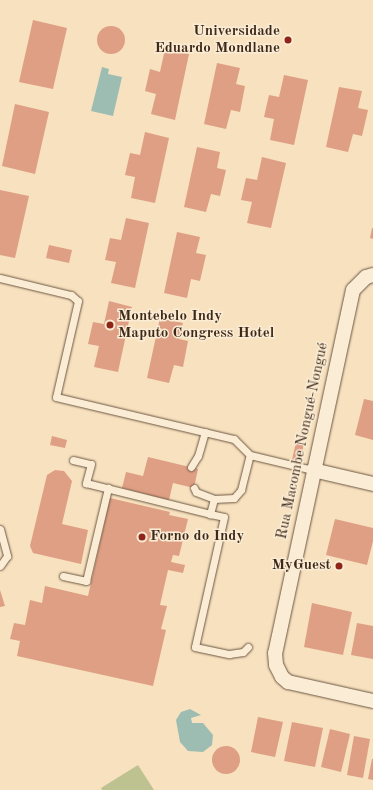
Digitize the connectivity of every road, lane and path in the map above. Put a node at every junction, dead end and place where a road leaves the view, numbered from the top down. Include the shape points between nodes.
1 (370, 276) edge
2 (0, 278) edge
3 (204, 432) junction
4 (250, 455) junction
5 (73, 460) dead end
6 (191, 467) dead end
7 (313, 470) junction
8 (373, 484) edge
9 (108, 488) junction
10 (194, 488) dead end
11 (214, 499) junction
12 (210, 514) junction
13 (0, 529) edge
14 (0, 566) edge
15 (63, 576) dead end
16 (248, 648) dead end
17 (373, 701) edge

1 - 7 street, Rua Macombe Nongué-Nongué via 353,290
2 - 3 lane via 71,295 78,301 56,397
3 - 4 lane via 234,439
3 - 6 lane via 198,456
4 - 7 lane
4 - 11 lane via 241,490 234,498
5 - 9 lane via 91,464 86,483
7 - 8 street
7 - 17 street, Rua Macombe Nongué-Nongué via 276,653 276,665 282,677 288,682
9 - 12 lane
9 - 15 lane via 86,581
10 - 11 lane via 196,492
11 - 12 lane
12 - 16 lane via 224,517 195,647 229,654 243,652
13 - 14 lane via 7,556

